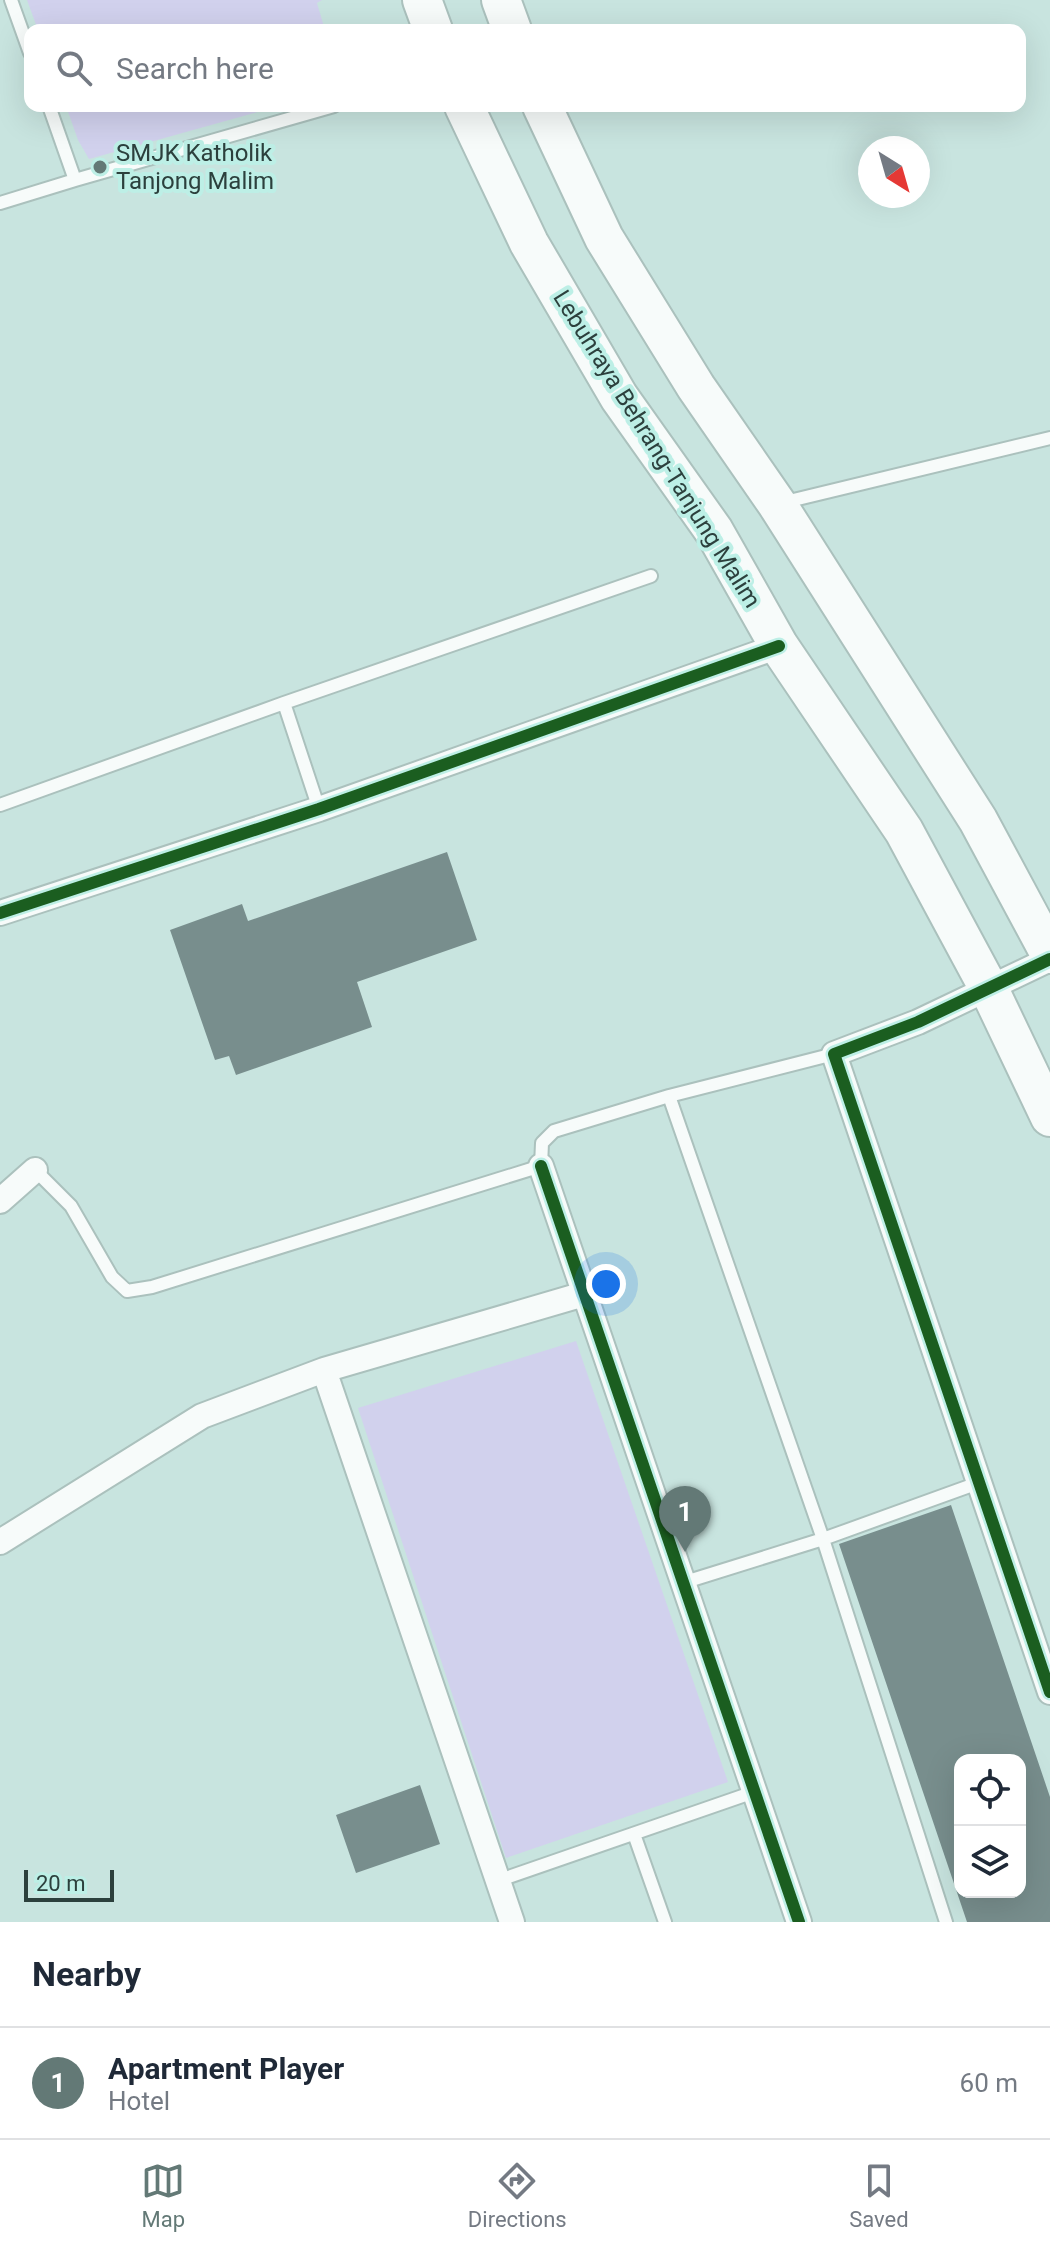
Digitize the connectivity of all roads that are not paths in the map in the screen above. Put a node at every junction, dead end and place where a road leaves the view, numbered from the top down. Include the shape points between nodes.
1 (11, 0) edge
2 (422, 0) edge
3 (501, 0) edge
4 (431, 24) edge
5 (510, 24) edge
6 (24, 36) edge
7 (51, 112) edge
8 (313, 112) edge
9 (467, 112) edge
10 (545, 112) edge
11 (75, 180) junction
12 (0, 203) edge
13 (1050, 438) edge
14 (777, 504) junction
15 (651, 576) dead end
16 (779, 646) junction
17 (284, 703) junction
18 (0, 805) edge
19 (319, 809) junction
20 (0, 913) edge
21 (1050, 957) edge
22 (989, 989) junction
23 (834, 1054) junction
24 (669, 1096) junction
25 (1050, 1117) edge
26 (541, 1166) junction
27 (35, 1170) joint
28 (0, 1201) edge
29 (584, 1294) junction
30 (324, 1370) junction
31 (978, 1483) junction
32 (823, 1539) junction
33 (0, 1542) edge
34 (682, 1583) junction
35 (1050, 1692) edge
36 (754, 1792) junction
37 (634, 1834) junction
38 (497, 1881) junction
39 (512, 1922) edge
40 (665, 1922) edge
41 (799, 1922) edge
42 (946, 1922) edge

1 - 6 lane
2 - 4 main road
3 - 5 main road
7 - 11 lane
8 - 11 lane
9 - 16 main road, Lebuhraya Behrang-Tanjung Malim via 536,256 619,397 714,531
10 - 14 main road via 604,238 696,387
11 - 12 lane
13 - 14 lane
14 - 21 main road via 978,820
15 - 17 lane
16 - 19 street
16 - 22 main road, Lebuhraya Behrang-Tanjung Malim via 904,831
17 - 18 lane
17 - 19 lane
19 - 20 street
21 - 22 street
22 - 23 street
22 - 25 main road, Lebuhraya Behrang-Tanjung Malim
23 - 24 lane
23 - 31 street
24 - 26 lane via 554,1131 542,1143
24 - 32 lane
26 - 27 lane via 127,1291 112,1277 71,1206
26 - 29 street
27 - 28 street
29 - 30 street
29 - 34 street
30 - 33 street via 202,1416
30 - 38 street
31 - 32 lane
31 - 35 street
32 - 34 lane
32 - 42 lane
34 - 36 street
36 - 37 lane
36 - 41 street
37 - 38 lane
37 - 40 lane
38 - 39 street

